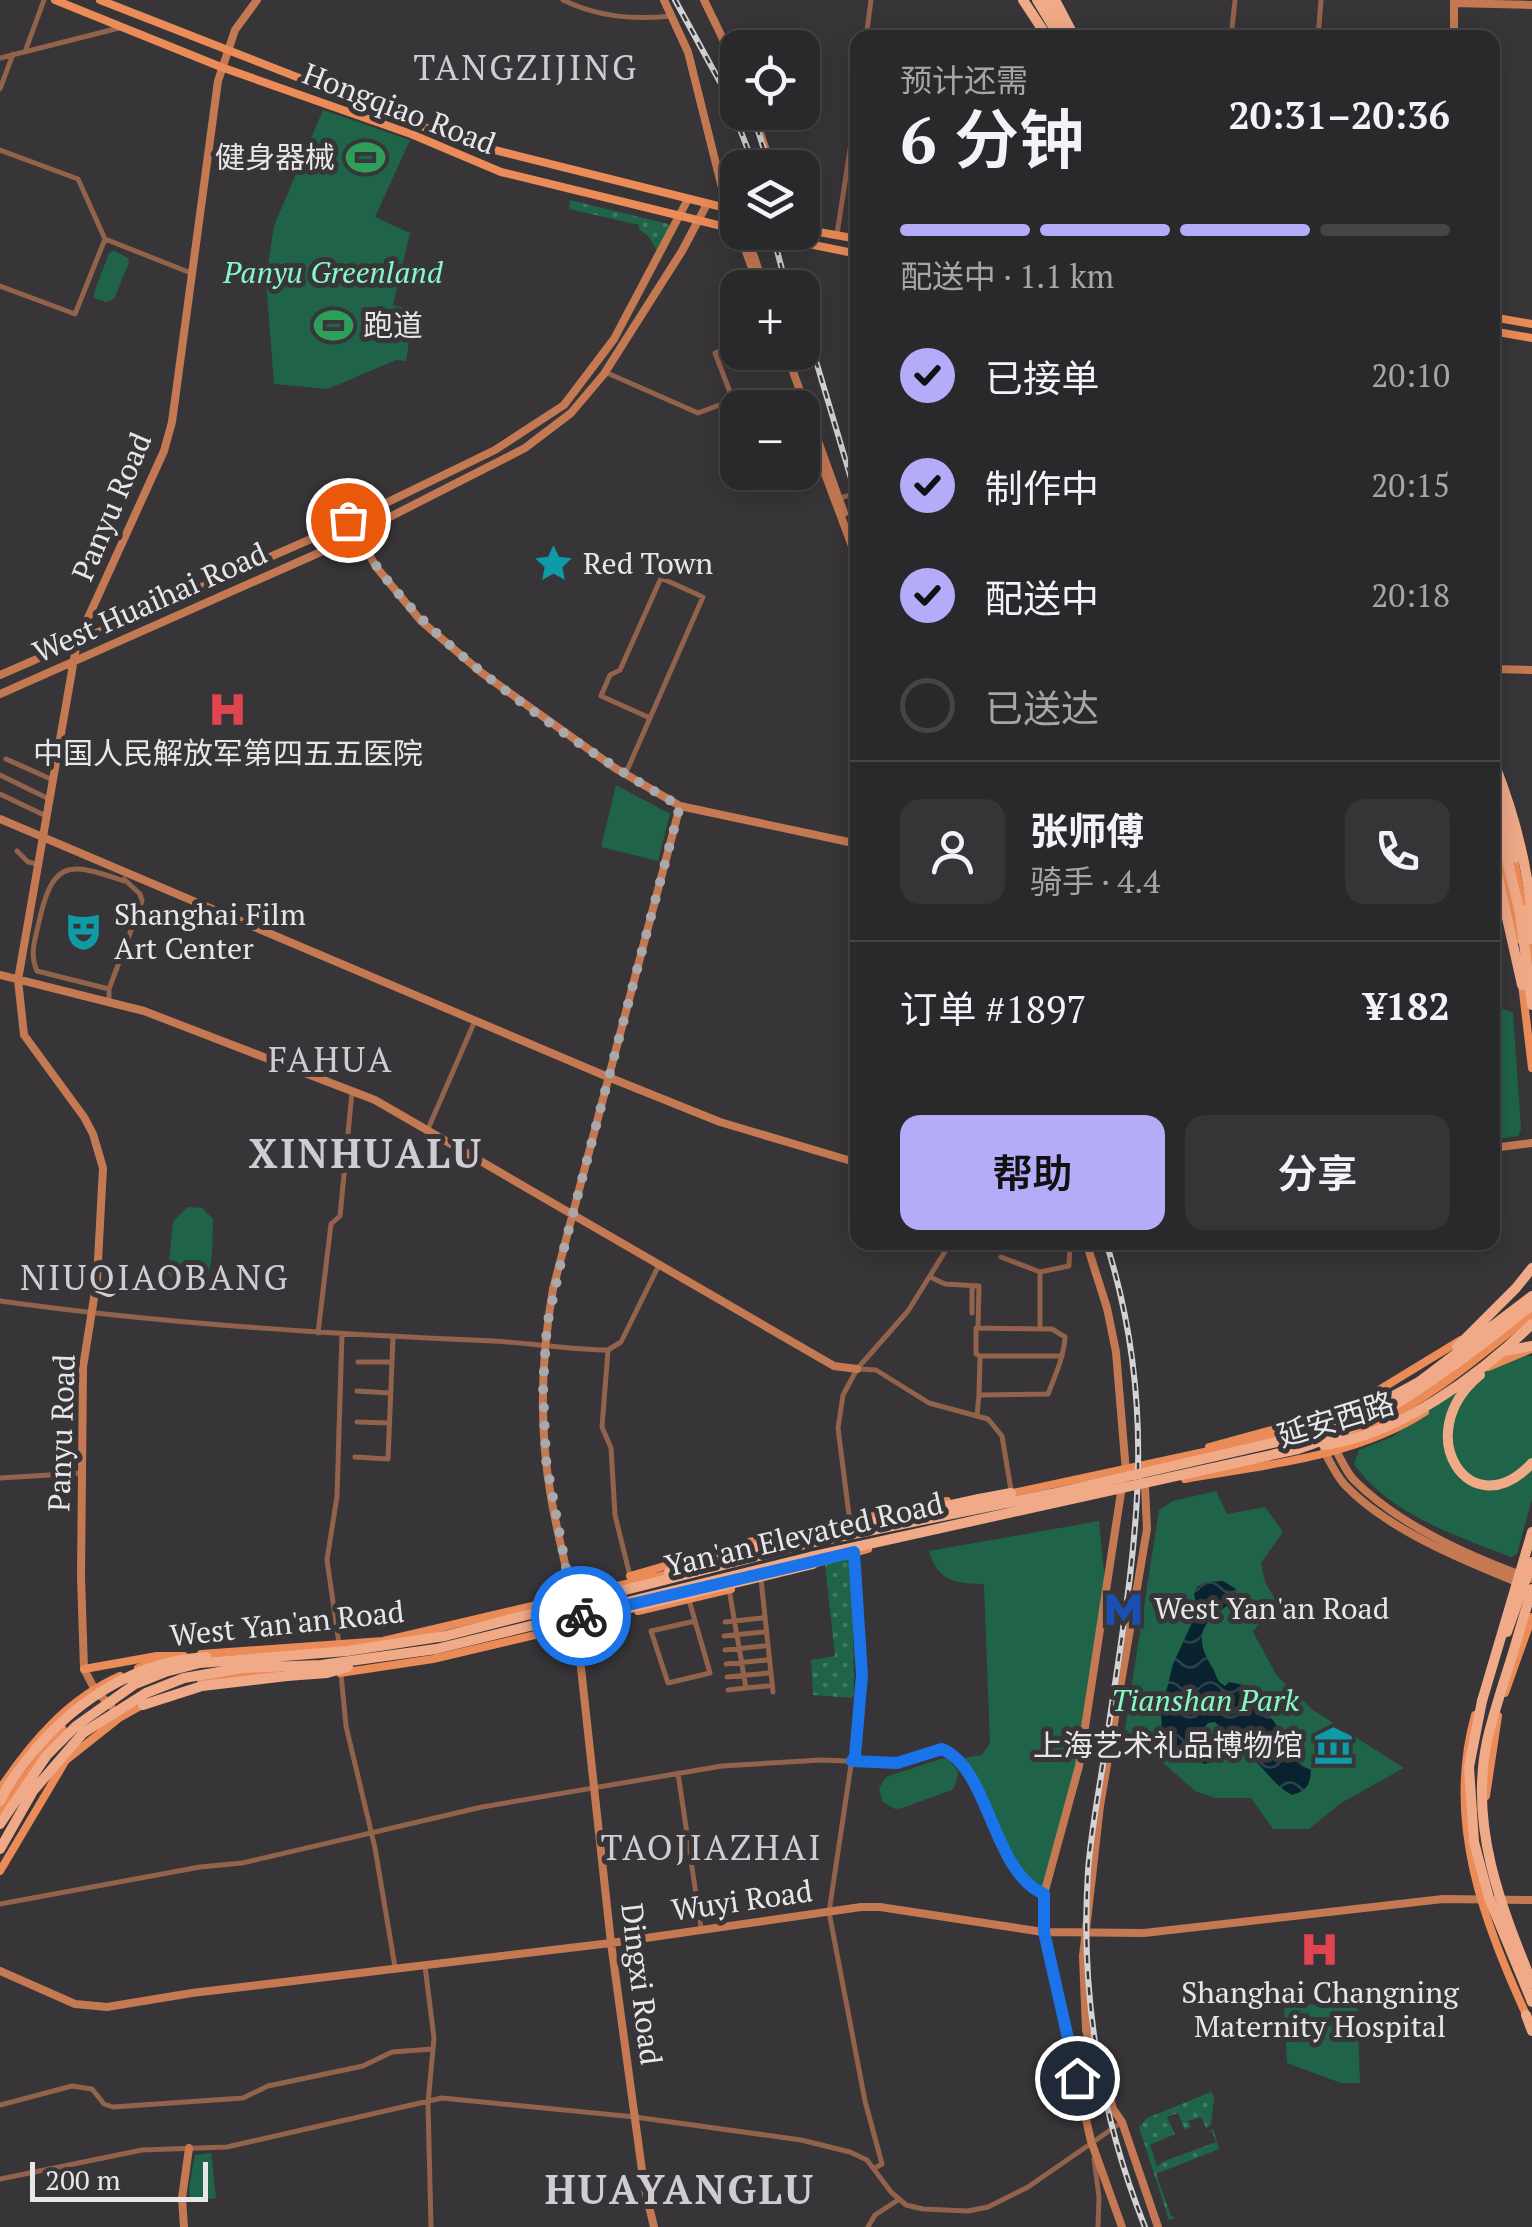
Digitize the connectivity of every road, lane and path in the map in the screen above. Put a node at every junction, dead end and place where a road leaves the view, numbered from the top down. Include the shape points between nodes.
1 (44, 0) edge
2 (55, 0) edge
3 (100, 0) edge
4 (257, 0) edge
5 (563, 0) edge
6 (664, 0) edge
7 (704, 0) edge
8 (871, 0) edge
9 (1025, 0) edge
10 (1037, 0) edge
11 (1046, 0) edge
12 (1055, 0) edge
13 (1234, 0) edge
14 (1322, 0) edge
15 (1454, 2) edge
16 (1532, 5) edge
17 (671, 16) junction
18 (122, 28) junction
19 (867, 30) edge
20 (1045, 30) edge
21 (1055, 30) edge
22 (1069, 30) edge
23 (1071, 30) edge
24 (1232, 30) edge
25 (1319, 30) edge
26 (1454, 30) edge
27 (720, 33) edge
28 (227, 49) junction
29 (25, 50) junction
30 (13, 54) junction
31 (0, 58) edge
32 (221, 67) junction
33 (0, 89) edge
34 (0, 150) edge
35 (850, 156) edge
36 (720, 180) edge
37 (687, 201) junction
38 (707, 204) junction
39 (720, 207) edge
40 (682, 215) junction
41 (700, 220) junction
42 (720, 226) edge
43 (820, 233) edge
44 (836, 236) junction
45 (850, 238) edge
46 (106, 240) junction
47 (820, 246) edge
48 (850, 252) edge
49 (191, 273) junction
50 (0, 286) edge
51 (1500, 318) edge
52 (1532, 324) edge
53 (1500, 332) edge
54 (1532, 338) edge
55 (722, 370) edge
56 (790, 370) edge
57 (605, 372) junction
58 (820, 459) edge
59 (850, 495) edge
60 (836, 499) junction
61 (844, 513) dead end
62 (348, 520) junction
63 (355, 534) junction
64 (850, 539) edge
65 (77, 642) junction
66 (73, 662) junction
67 (1500, 669) edge
68 (1532, 670) edge
69 (0, 676) edge
70 (0, 694) edge
71 (650, 718) junction
72 (6, 759) dead end
73 (0, 775) edge
74 (625, 775) junction
75 (52, 780) junction
76 (1500, 784) edge
77 (0, 794) edge
78 (49, 799) junction
79 (680, 806) junction
80 (1500, 808) edge
81 (1503, 814) junction
82 (46, 816) junction
83 (1500, 818) edge
84 (0, 819) edge
85 (42, 838) junction
86 (850, 842) edge
87 (16, 851) dead end
88 (1500, 858) edge
89 (38, 864) junction
90 (35, 878) junction
91 (124, 878) junction
92 (50, 883) junction
93 (1500, 887) edge
94 (1529, 913) edge
95 (29, 916) junction
96 (40, 918) junction
97 (1532, 939) edge
98 (28, 948) junction
99 (1532, 954) edge
100 (1532, 962) edge
101 (0, 975) edge
102 (53, 975) junction
103 (18, 980) junction
104 (1522, 985) junction
105 (50, 988) junction
106 (108, 989) junction
107 (109, 1002) junction
108 (1532, 1005) edge
109 (474, 1023) junction
110 (1532, 1068) edge
111 (608, 1077) junction
112 (352, 1090) junction
113 (428, 1129) junction
114 (1532, 1143) edge
115 (1500, 1147) edge
116 (850, 1162) edge
117 (572, 1216) junction
118 (946, 1250) edge
119 (1070, 1250) edge
120 (1089, 1250) edge
121 (1001, 1257) dead end
122 (658, 1266) junction
123 (1532, 1267) edge
124 (1040, 1272) junction
125 (930, 1277) junction
126 (972, 1286) junction
127 (1532, 1296) edge
128 (0, 1302) edge
129 (1532, 1306) edge
130 (972, 1313) dead end
131 (92, 1314) junction
132 (1532, 1322) edge
133 (1486, 1325) junction
134 (1501, 1325) junction
135 (978, 1328) junction
136 (1040, 1329) junction
137 (318, 1333) junction
138 (342, 1334) junction
139 (393, 1337) junction
140 (545, 1344) junction
141 (1477, 1344) junction
142 (1532, 1348) edge
143 (608, 1350) junction
144 (1490, 1354) junction
145 (980, 1356) junction
146 (1062, 1356) junction
147 (358, 1362) dead end
148 (392, 1362) junction
149 (1417, 1368) junction
150 (1440, 1368) junction
151 (857, 1369) junction
152 (1467, 1379) junction
153 (357, 1391) dead end
154 (1451, 1392) junction
155 (390, 1393) junction
156 (979, 1395) junction
157 (1428, 1396) junction
158 (977, 1415) junction
159 (357, 1422) dead end
160 (389, 1423) junction
161 (1313, 1426) junction
162 (1324, 1445) junction
163 (1298, 1449) junction
164 (1336, 1449) junction
165 (355, 1457) dead end
166 (1532, 1463) edge
167 (1127, 1468) junction
168 (82, 1473) junction
169 (0, 1478) edge
170 (1180, 1480) joint
171 (1043, 1486) junction
172 (1145, 1487) junction
173 (1120, 1491) junction
174 (1011, 1493) junction
175 (1047, 1506) junction
176 (850, 1520) junction
177 (1532, 1532) edge
178 (852, 1534) junction
179 (1532, 1540) edge
180 (854, 1552) junction
181 (1532, 1562) edge
182 (813, 1564) junction
183 (1520, 1579) junction
184 (1532, 1579) edge
185 (635, 1580) junction
186 (761, 1580) junction
187 (614, 1584) junction
188 (726, 1588) junction
189 (1532, 1589) edge
190 (572, 1594) junction
191 (689, 1600) junction
192 (1532, 1605) edge
193 (1532, 1617) edge
194 (762, 1618) dead end
195 (576, 1620) junction
196 (695, 1621) junction
197 (736, 1621) junction
198 (724, 1622) dead end
199 (528, 1626) junction
200 (763, 1632) dead end
201 (738, 1634) junction
202 (724, 1636) dead end
203 (1518, 1636) junction
204 (452, 1644) junction
205 (339, 1645) junction
206 (764, 1646) dead end
207 (481, 1648) junction
208 (740, 1648) junction
209 (725, 1650) dead end
210 (184, 1656) junction
211 (232, 1656) junction
212 (378, 1658) junction
213 (767, 1660) dead end
214 (742, 1662) junction
215 (726, 1664) dead end
216 (84, 1669) junction
217 (341, 1669) junction
218 (768, 1673) dead end
219 (744, 1675) junction
220 (727, 1677) dead end
221 (746, 1688) junction
222 (94, 1690) junction
223 (728, 1690) dead end
224 (102, 1697) junction
225 (1482, 1700) junction
226 (143, 1705) junction
227 (119, 1718) junction
228 (852, 1761) junction
229 (678, 1773) junction
230 (594, 1787) junction
231 (4, 1788) edge
232 (0, 1801) edge
233 (0, 1810) edge
234 (0, 1824) edge
235 (369, 1831) junction
236 (0, 1849) edge
237 (0, 1871) edge
238 (1044, 1894) junction
239 (1479, 1899) junction
240 (1498, 1899) junction
241 (1532, 1900) edge
242 (0, 1904) edge
243 (829, 1912) junction
244 (701, 1930) junction
245 (1044, 1932) junction
246 (1084, 1932) junction
247 (611, 1942) junction
248 (425, 1966) junction
249 (395, 1970) junction
250 (0, 1971) edge
251 (1532, 1972) edge
252 (1532, 1983) edge
253 (1532, 2002) edge
254 (1526, 2016) joint
255 (1532, 2030) edge
256 (433, 2049) junction
257 (428, 2103) junction
258 (0, 2105) edge
259 (635, 2118) junction
260 (1122, 2122) junction
261 (1093, 2140) junction
262 (189, 2148) junction
263 (875, 2168) junction
264 (0, 2179) edge
265 (898, 2200) junction
266 (184, 2227) edge
267 (431, 2227) edge
268 (654, 2227) edge
269 (868, 2227) edge
270 (1098, 2227) edge
271 (1125, 2227) edge
272 (1158, 2227) edge

1 - 29 street
2 - 18 main road, Hongqiao Road
3 - 28 main road, Hongqiao Road
4 - 28 street, Panyu Road
5 - 17 street via 637,20
6 - 17 street
7 - 27 street
8 - 19 street
9 - 20 highway
10 - 21 highway
11 - 22 highway, bridge
12 - 23 highway, bridge
13 - 24 street
14 - 25 street
15 - 16 street
15 - 26 street
17 - 36 street via 688,52
18 - 29 street
18 - 32 main road, Hongqiao Road
28 - 32 street, Panyu Road
28 - 37 main road, Hongqiao Road via 463,142
29 - 30 street
30 - 31 street
30 - 33 street
32 - 40 main road, Hongqiao Road via 511,175
32 - 49 street, Panyu Road
34 - 46 street via 78,179
35 - 44 street
37 - 38 main road, Hongqiao Road
37 - 40 street, West Huaihai Road
38 - 39 main road, Hongqiao Road
38 - 41 street, West Huaihai Road
40 - 41 main road, Hongqiao Road
40 - 62 street, West Huaihai Road via 614,338 564,405 495,450
41 - 42 main road, Hongqiao Road
41 - 57 street, West Huaihai Road
43 - 44 main road
44 - 45 main road
46 - 49 street
46 - 50 street via 76,314
47 - 48 main road
49 - 65 street, Panyu Road via 164,450
51 - 52 main road
53 - 54 main road
55 - 57 street via 733,400 698,413
56 - 60 street
57 - 63 street, West Huaihai Road via 571,414 513,455
58 - 60 street
59 - 60 street
60 - 61 street
60 - 64 street
62 - 63 street
62 - 65 street, West Huaihai Road
63 - 66 street, West Huaihai Road
63 - 74 street via 442,640
65 - 66 street, Panyu Road
65 - 69 street, West Huaihai Road
66 - 70 street, West Huaihai Road
66 - 75 street, Panyu Road
67 - 68 street
71 - 71 street via 703,597 662,578 601,696
71 - 74 street
72 - 75 street
73 - 78 street
74 - 79 street
75 - 78 street, Panyu Road
76 - 94 highway, bridge via 1522,854
77 - 82 street
78 - 82 street, Panyu Road
79 - 86 street
79 - 111 street, Dingxi Road
80 - 81 main road
81 - 94 highway, bridge
81 - 100 main road
82 - 85 street, Panyu Road
83 - 108 highway, bridge
84 - 85 street
85 - 89 street, Panyu Road
85 - 91 street
87 - 89 street
88 - 104 main road
89 - 90 street, Panyu Road
90 - 92 street
90 - 95 street, Panyu Road
91 - 92 street via 84,867 65,870
91 - 106 street via 142,901
91 - 109 street
92 - 96 street
93 - 104 highway
94 - 97 highway
94 - 99 highway
95 - 96 street
95 - 98 street, Panyu Road
96 - 98 street
98 - 102 street via 37,971
98 - 103 street, Panyu Road
101 - 103 street
102 - 105 street
102 - 106 street
103 - 105 street
103 - 131 street, Panyu Road via 24,1035 84,1117 103,1168
104 - 110 main road
105 - 107 street
106 - 107 street
107 - 112 street
109 - 111 street
109 - 113 street
111 - 116 street via 720,1122
111 - 117 street, Dingxi Road
112 - 113 street
112 - 137 street via 340,1216 331,1224
113 - 117 street
114 - 115 street
117 - 122 street
117 - 140 street, Dingxi Road
118 - 125 street
119 - 124 street via 1069,1266
120 - 167 street via 1116,1352
121 - 124 street
122 - 143 street via 621,1342
122 - 151 street via 834,1366
123 - 133 main road
123 - 150 highway, bridge
124 - 136 street
125 - 126 street
125 - 151 street
126 - 130 street
126 - 135 street via 979,1286
127 - 134 main road
127 - 150 highway, Yan'an Elevated Road, bridge
128 - 131 street
129 - 134 main road, West Yan'an Road
129 - 163 highway, Yan'an Elevated Road, bridge via 1434,1382
131 - 137 street
131 - 168 street, Panyu Road via 83,1367
132 - 144 highway, bridge
132 - 152 main road, 延安西路
132 - 166 highway, bridge via 1464,1390 1446,1439 1457,1468 1472,1481 1497,1485
133 - 141 main road
133 - 149 main road, West Yan'an Road
134 - 141 main road, West Yan'an Road
135 - 136 street
135 - 145 street
136 - 146 street via 1065,1337
137 - 138 street
138 - 139 street
138 - 205 street via 327,1560
139 - 140 street
139 - 148 street
140 - 143 street
140 - 190 street, Dingxi Road via 546,1460
141 - 144 main road
141 - 150 main road, West Yan'an Road
142 - 144 highway, bridge
142 - 152 main road
143 - 185 street via 602,1427 611,1448 615,1516
144 - 157 main road
144 - 163 highway, bridge via 1444,1394 1383,1428
145 - 146 street
145 - 156 street
146 - 156 street via 1045,1395
147 - 148 street
148 - 155 street
149 - 150 main road
149 - 161 main road, West Yan'an Road
150 - 161 main road, West Yan'an Road via 1368,1412
150 - 185 highway, Yan'an Elevated Road, bridge via 1355,1417 1286,1440
151 - 158 street via 871,1368 929,1403
151 - 176 street via 838,1416
152 - 154 main road, 延安西路
153 - 155 street
154 - 157 main road
154 - 164 main road, 延安西路 via 1394,1429
155 - 160 street
156 - 158 street
157 - 162 main road
158 - 174 street via 1002,1436
159 - 160 street
160 - 165 street via 388,1458
161 - 162 street
161 - 167 main road, West Yan'an Road
162 - 164 main road, 延安西路
162 - 170 main road, 延安西路
162 - 183 street via 1341,1481 1373,1509 1410,1534
163 - 199 highway, Yan'an Elevated Road, bridge
164 - 183 street via 1350,1477 1392,1512
167 - 171 main road, West Yan'an Road
167 - 172 street
167 - 173 street
168 - 169 street
168 - 216 street, Panyu Road
170 - 172 main road, West Yan'an Road
171 - 174 main road, West Yan'an Road
171 - 175 main road
172 - 173 main road, West Yan'an Road
172 - 246 street via 1147,1528
173 - 175 main road, West Yan'an Road
173 - 238 street via 1079,1766
174 - 176 main road
174 - 178 main road, West Yan'an Road
174 - 185 highway, bridge
175 - 180 main road, West Yan'an Road
176 - 178 street
176 - 185 main road via 749,1542
177 - 225 highway, bridge
178 - 187 main road, West Yan'an Road
179 - 183 main road
180 - 182 main road, West Yan'an Road
180 - 228 street via 862,1675
181 - 225 highway, bridge
182 - 186 main road
182 - 188 highway
182 - 195 main road, West Yan'an Road
183 - 184 street
183 - 189 street
183 - 239 main road via 1468,1742 1466,1834
185 - 187 main road
185 - 211 highway, Yan'an Elevated Road, bridge via 446,1636 347,1651
186 - 188 main road
186 - 221 street via 770,1689
187 - 190 main road, West Yan'an Road
188 - 191 main road
188 - 197 street
188 - 199 highway, bridge
189 - 203 highway
190 - 195 street, Dingxi Road
190 - 205 main road, West Yan'an Road via 382,1641
191 - 195 main road
191 - 196 street
192 - 203 highway
193 - 240 main road via 1499,1710 1490,1765 1486,1829
194 - 197 street
195 - 204 main road, West Yan'an Road
195 - 207 main road
195 - 230 street, Dingxi Road
196 - 196 street via 710,1674 666,1683 651,1631
197 - 198 street
197 - 201 street
199 - 212 highway, Yan'an Elevated Road, bridge
200 - 201 street
201 - 202 street
201 - 208 street
203 - 252 highway, bridge via 1482,1784 1490,1870
204 - 207 main road
204 - 217 main road, West Yan'an Road
205 - 211 main road, West Yan'an Road
206 - 208 street
207 - 217 main road
208 - 209 street
208 - 214 street
210 - 211 main road, West Yan'an Road
210 - 216 main road
210 - 222 main road, West Yan'an Road via 151,1662
211 - 224 main road via 180,1662
211 - 231 highway, bridge via 188,1658 122,1678 70,1714
211 - 234 highway, Yan'an Elevated Road, bridge via 165,1672 105,1703 48,1754
212 - 226 highway, bridge via 327,1673 202,1686
212 - 236 highway, Yan'an Elevated Road, bridge via 242,1668 146,1693 58,1758
213 - 214 street
214 - 215 street
214 - 219 street
216 - 222 street, Panyu Road
217 - 226 main road
217 - 235 street
218 - 219 street
219 - 220 street
219 - 221 street
221 - 223 street
222 - 224 street, Panyu Road
222 - 231 main road, West Yan'an Road via 22,1756
224 - 227 street, Panyu Road
224 - 233 main road via 67,1722
225 - 253 highway, bridge via 1469,1767 1474,1842
226 - 227 main road
227 - 237 main road via 66,1760
228 - 229 street
228 - 238 street via 897,1763 950,1752 968,1774 1020,1879
228 - 243 street
229 - 230 street
229 - 244 street
230 - 235 street
230 - 247 street, Dingxi Road
231 - 232 highway
235 - 242 street via 242,1863
235 - 249 street
238 - 245 street
239 - 240 street, Wuyi Road
239 - 246 street, Wuyi Road via 1144,1933
239 - 254 main road
240 - 241 street, Wuyi Road
240 - 251 main road
243 - 244 street, Wuyi Road
243 - 245 street, Wuyi Road via 880,1907
243 - 263 street via 882,2164
244 - 247 street, Wuyi Road
245 - 246 street, Wuyi Road
245 - 261 street
246 - 260 street via 1086,2030
247 - 248 street, Wuyi Road
247 - 259 street, Dingxi Road
248 - 249 street, Wuyi Road
248 - 256 street
249 - 250 street, Wuyi Road via 106,2007 75,2004
254 - 255 highway
256 - 257 street
256 - 258 street via 392,2052 243,2098 113,2107 92,2089 76,2086
257 - 259 street via 442,2098
257 - 262 street via 227,2147
257 - 267 street
259 - 263 street via 802,2140 850,2152
259 - 268 street, Dingxi Road
260 - 261 street
260 - 272 street
261 - 265 street via 1028,2187 978,2210 923,2210
261 - 270 street
261 - 271 street
262 - 264 street via 142,2150
262 - 266 street
263 - 265 street
265 - 269 street

